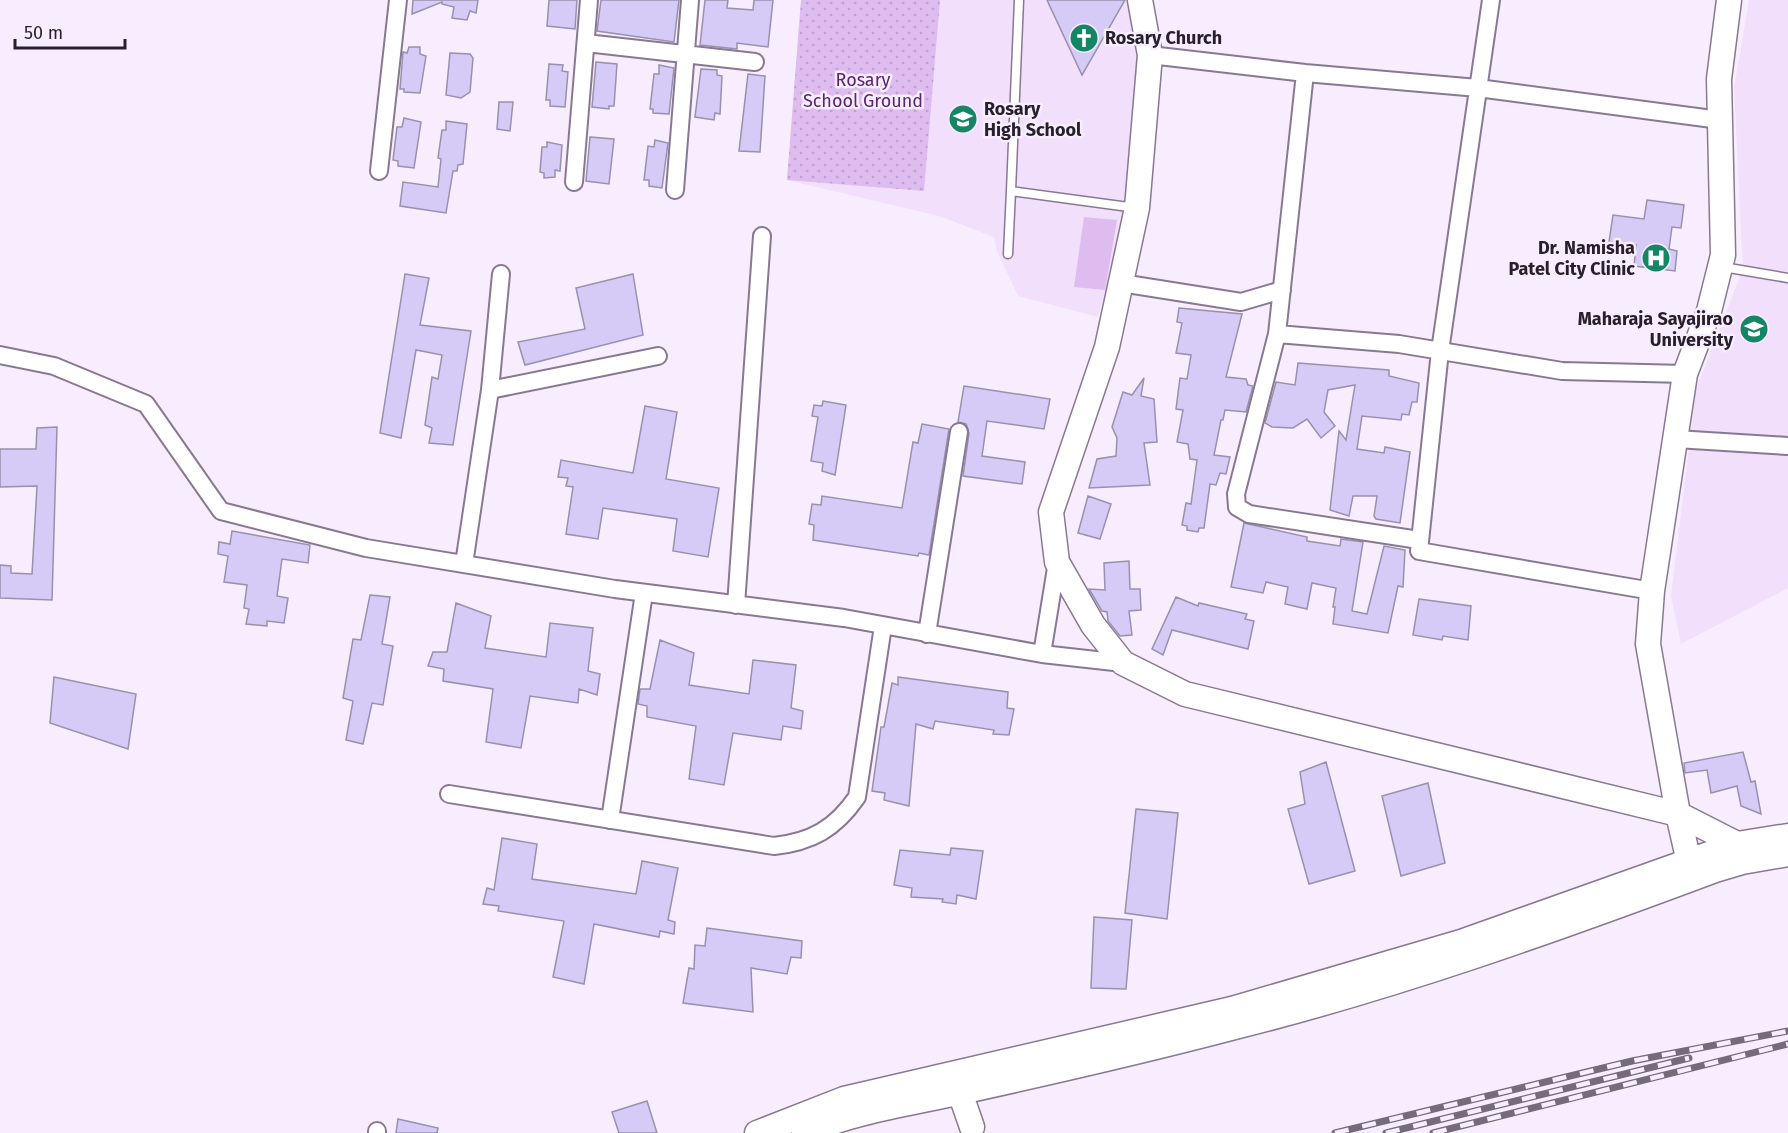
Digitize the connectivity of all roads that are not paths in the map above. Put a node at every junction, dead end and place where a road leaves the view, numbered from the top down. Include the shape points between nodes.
1 (398, 0) edge
2 (589, 0) edge
3 (690, 0) edge
4 (1019, 0) edge
5 (1140, 0) edge
6 (1491, 0) edge
7 (1728, 0) edge
8 (586, 43) junction
9 (686, 54) junction
10 (1150, 55) junction
11 (755, 62) dead end
12 (1305, 73) junction
13 (1478, 88) junction
14 (1720, 120) junction
15 (379, 171) dead end
16 (574, 182) dead end
17 (675, 190) dead end
18 (1011, 191) junction
19 (1137, 208) junction
20 (762, 236) dead end
21 (1008, 254) dead end
22 (1720, 267) junction
23 (501, 274) dead end
24 (1788, 278) edge
25 (1121, 283) junction
26 (1282, 290) junction
27 (1277, 334) junction
28 (1440, 351) junction
29 (0, 355) edge
30 (658, 356) dead end
31 (1685, 374) junction
32 (490, 390) junction
33 (959, 432) dead end
34 (1676, 439) junction
35 (1788, 446) edge
36 (1419, 540) junction
37 (1057, 561) junction
38 (464, 564) junction
39 (1652, 591) junction
40 (644, 593) junction
41 (736, 605) junction
42 (883, 626) junction
43 (927, 634) junction
44 (1042, 654) junction
45 (1123, 663) junction
46 (449, 794) dead end
47 (1678, 814) junction
48 (610, 820) junction
49 (1788, 836) edge
50 (1737, 843) junction
51 (1788, 854) edge
52 (1691, 869) junction
53 (957, 1083) junction
54 (972, 1127) dead end
55 (758, 1133) edge
56 (804, 1133) edge

1 - 15 street
2 - 8 street
3 - 9 street
4 - 18 lane
5 - 10 street
6 - 13 street
7 - 14 street via 1719,79
8 - 9 street
8 - 16 street
9 - 11 street
9 - 17 street
10 - 12 street
10 - 19 street
12 - 13 street
12 - 26 street
13 - 14 street
13 - 28 street
14 - 22 street
18 - 19 lane
18 - 21 lane
19 - 25 street
20 - 41 street
22 - 24 lane
22 - 31 street via 1709,311
23 - 32 street
25 - 26 street via 1241,302
25 - 37 street via 1107,347 1050,512
26 - 27 street
27 - 28 street
27 - 36 street via 1236,494 1237,507 1250,514
28 - 31 street via 1562,371
28 - 36 street
29 - 38 street via 54,366 146,404 221,511 366,548
30 - 32 street
31 - 34 street
32 - 38 street
33 - 43 street
34 - 35 street
34 - 39 street
36 - 39 street via 1419,551
37 - 44 street
37 - 45 street via 1093,625
38 - 40 street
39 - 47 street via 1648,644
40 - 41 street
40 - 48 street
41 - 42 street
42 - 43 street
42 - 48 street via 862,776 857,797 844,817 798,844 774,846
43 - 44 street
44 - 45 street
45 - 47 street via 1185,694 1232,708 1399,744
46 - 48 street
47 - 50 street
47 - 52 street
49 - 50 street
50 - 52 street
51 - 52 street
52 - 53 street via 1438,949
53 - 54 street
53 - 55 street via 844,1099
53 - 56 street

